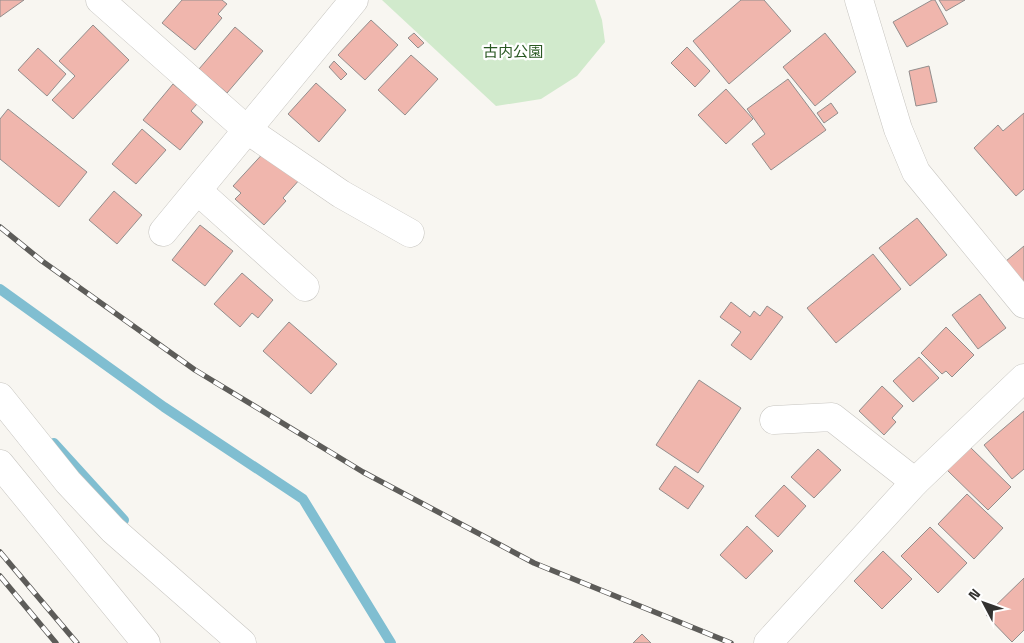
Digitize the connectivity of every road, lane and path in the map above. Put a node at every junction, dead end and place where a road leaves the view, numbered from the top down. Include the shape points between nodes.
1 (100, 0) edge
2 (354, 0) edge
3 (860, 0) edge
4 (246, 129) junction
5 (198, 191) junction
6 (163, 232) dead end
7 (410, 233) dead end
8 (305, 287) dead end
9 (1024, 304) edge
10 (1024, 378) edge
11 (0, 397) edge
12 (774, 420) dead end
13 (0, 464) edge
14 (915, 482) junction
15 (146, 643) edge
16 (242, 643) edge
17 (768, 643) edge

1 - 4 street
2 - 4 street
3 - 9 street via 898,129 916,172
4 - 5 street
4 - 7 street via 341,194
5 - 6 street
5 - 8 street
10 - 14 street
11 - 16 street via 68,482 113,530
12 - 14 street via 832,417
13 - 15 street
14 - 17 street

